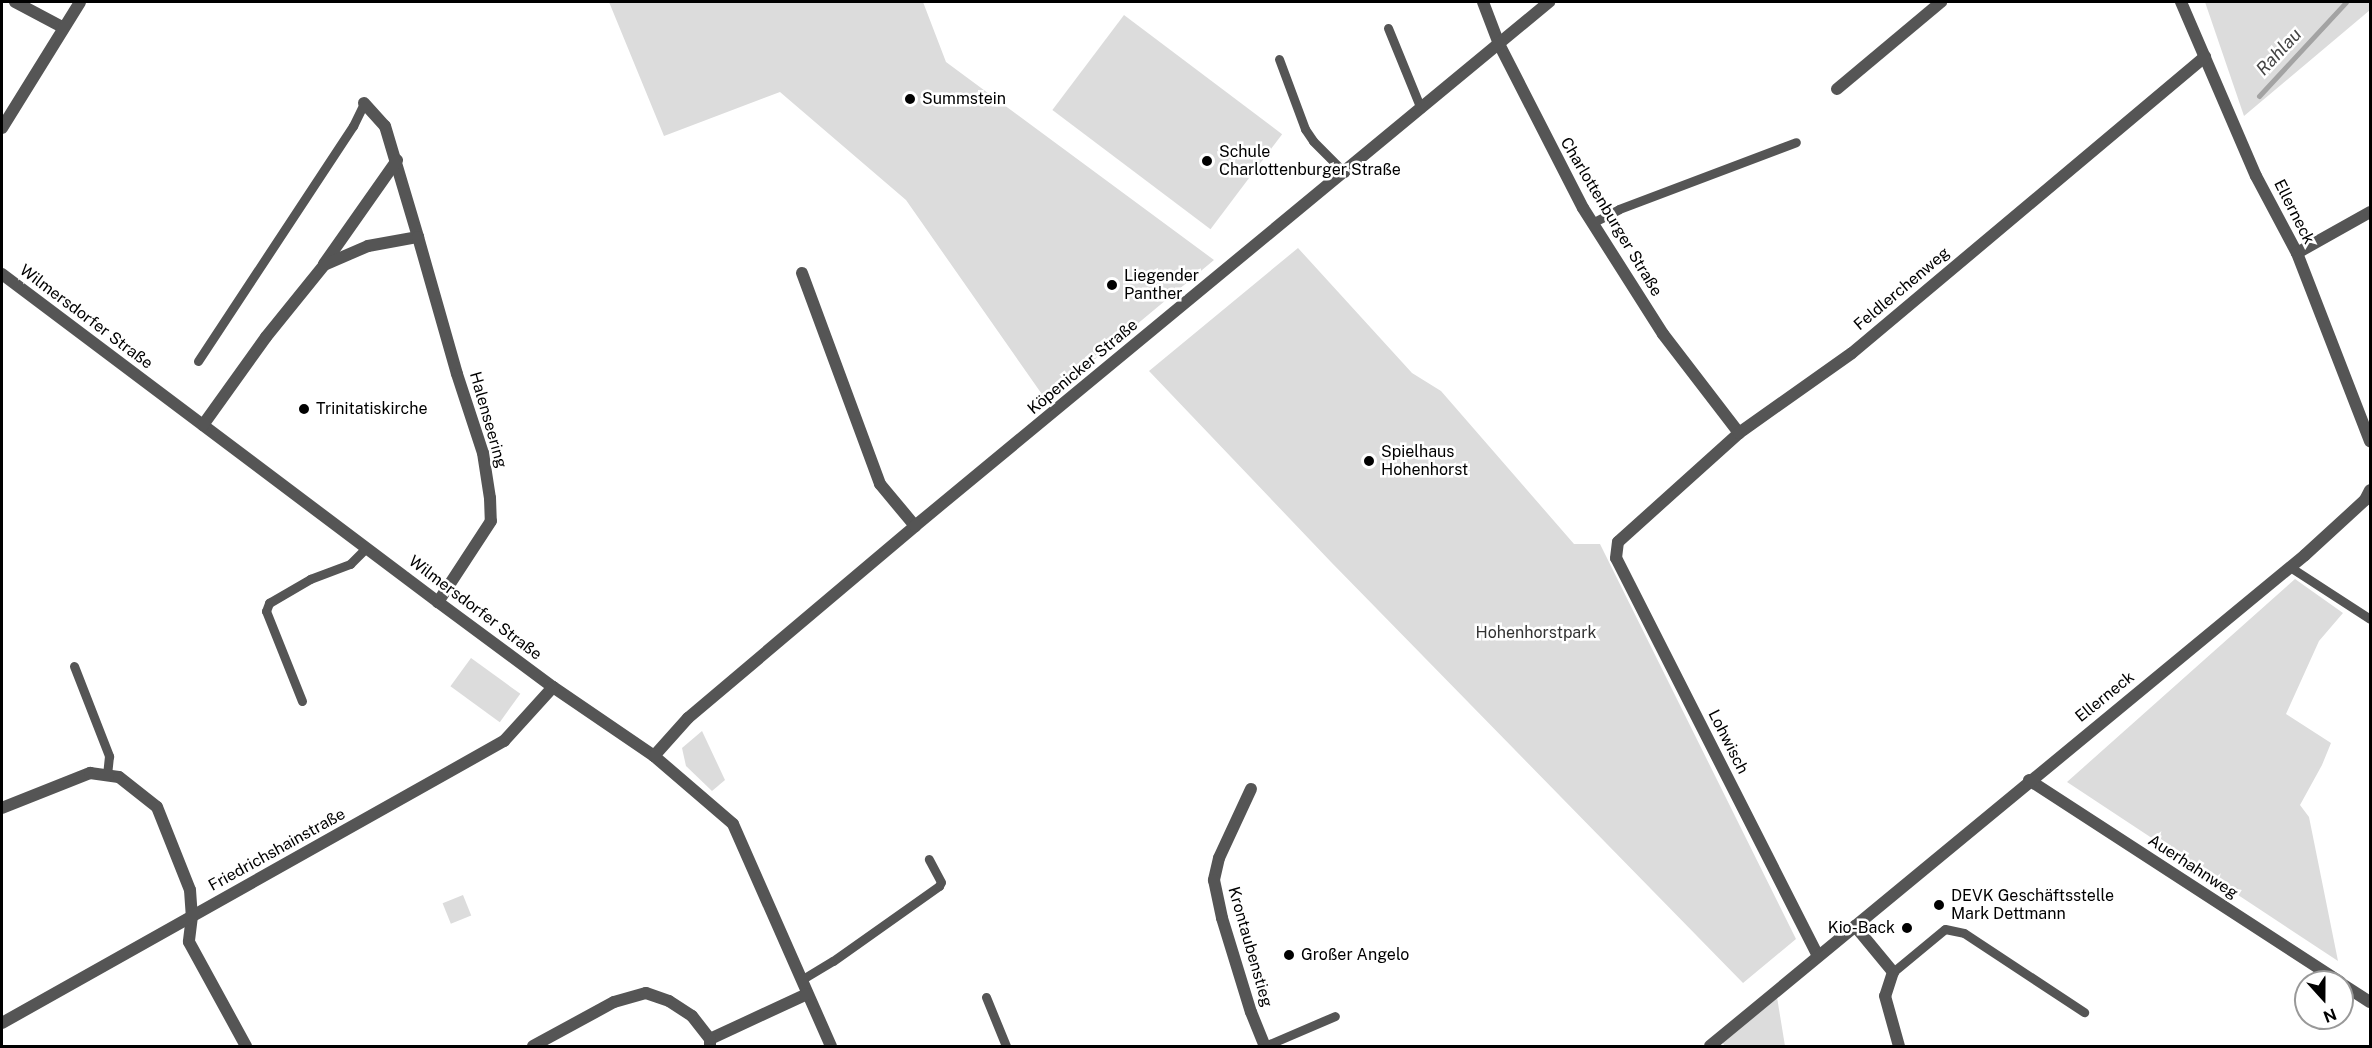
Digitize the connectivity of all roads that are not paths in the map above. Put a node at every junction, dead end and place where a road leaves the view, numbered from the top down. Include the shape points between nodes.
1 (15, 2) edge
2 (80, 2) edge
3 (1483, 2) edge
4 (1548, 2) edge
5 (1941, 2) edge
6 (2181, 2) edge
7 (64, 28) junction
8 (1388, 28) dead end
9 (1499, 44) junction
10 (2205, 57) junction
11 (1279, 59) dead end
12 (1837, 89) dead end
13 (364, 103) joint
14 (1421, 109) junction
15 (2, 128) edge
16 (1796, 142) dead end
17 (397, 160) junction
18 (1345, 172) junction
19 (2370, 212) edge
20 (1592, 223) junction
21 (418, 237) junction
22 (2297, 253) junction
23 (324, 265) junction
24 (802, 273) dead end
25 (2, 274) edge
26 (198, 361) dead end
27 (202, 425) junction
28 (1738, 433) junction
29 (2370, 441) edge
30 (2370, 490) edge
31 (915, 526) junction
32 (1618, 542) joint
33 (366, 548) junction
34 (2290, 567) junction
35 (438, 602) junction
36 (2370, 619) edge
37 (74, 666) dead end
38 (553, 687) junction
39 (302, 701) dead end
40 (654, 756) junction
41 (107, 776) junction
42 (2029, 780) junction
43 (1251, 789) dead end
44 (2, 808) edge
45 (929, 859) dead end
46 (192, 916) junction
47 (1855, 926) junction
48 (1818, 956) junction
49 (2321, 970) edge
50 (1893, 972) junction
51 (801, 980) junction
52 (2354, 992) edge
53 (807, 994) junction
54 (986, 997) dead end
55 (2370, 1002) edge
56 (2084, 1012) dead end
57 (1335, 1016) dead end
58 (2, 1023) edge
59 (710, 1043) edge
60 (1265, 1046) edge
61 (246, 1047) edge
62 (533, 1047) edge
63 (831, 1047) edge
64 (1006, 1047) edge
65 (1710, 1047) edge
66 (1899, 1047) edge

1 - 7 street
2 - 7 street
3 - 9 street, Charlottenburger Straße
4 - 9 street, Köpenicker Straße
5 - 12 street
6 - 10 street, Ellerneck
7 - 15 street
8 - 14 lane
9 - 14 street, Köpenicker Straße
9 - 20 street, Charlottenburger Straße
10 - 22 street, Ellerneck via 2256,176
10 - 28 street, Feldlerchenweg via 1852,352
11 - 18 lane via 1312,141
13 - 17 street, Halenseering via 385,126
13 - 26 lane via 353,126
14 - 18 street, Köpenicker Straße
16 - 20 lane
17 - 21 street, Halenseering
17 - 23 street
18 - 31 street, Köpenicker Straße
19 - 22 street
20 - 28 street, Charlottenburger Straße via 1663,334
21 - 23 street via 368,246
21 - 35 street, Halenseering via 483,453 490,498 491,522
22 - 29 street, Ellerneck
23 - 27 street
24 - 31 street via 880,484
25 - 27 street, Wilmersdorfer Straße
27 - 33 street, Wilmersdorfer Straße
28 - 32 street, Feldlerchenweg
30 - 34 street, Ellerneck via 2366,500
31 - 40 street, Köpenicker Straße via 688,718
32 - 48 street, Lohwisch via 1616,558
33 - 35 street, Wilmersdorfer Straße
33 - 39 lane via 350,564 310,579 269,603 266,611
34 - 36 lane
34 - 42 street, Ellerneck
35 - 38 street, Wilmersdorfer Straße
37 - 41 lane via 109,756
38 - 40 street, Wilmersdorfer Straße
38 - 46 street, Friedrichshainstraße via 504,741
40 - 51 street, Wilmersdorfer Straße via 733,824
41 - 44 street via 90,773
41 - 46 street via 119,777 157,807 190,890
42 - 47 street, Ellerneck
42 - 49 street, Auerhahnweg
43 - 60 street, Krontaubenstieg via 1219,858 1214,880 1219,909
45 - 51 lane via 941,882 939,886
46 - 58 street, Friedrichshainstraße
46 - 61 street via 189,942
47 - 48 street, Ellerneck
47 - 50 street
48 - 65 street, Ellerneck
50 - 56 lane via 1945,929 1965,933
50 - 66 street via 1886,996
51 - 53 street, Wilmersdorfer Straße
52 - 55 street, Auerhahnweg
53 - 59 street
53 - 63 street, Wilmersdorfer Straße
54 - 64 lane
57 - 60 lane
59 - 62 street via 692,1016 669,1001 646,993 614,1002

